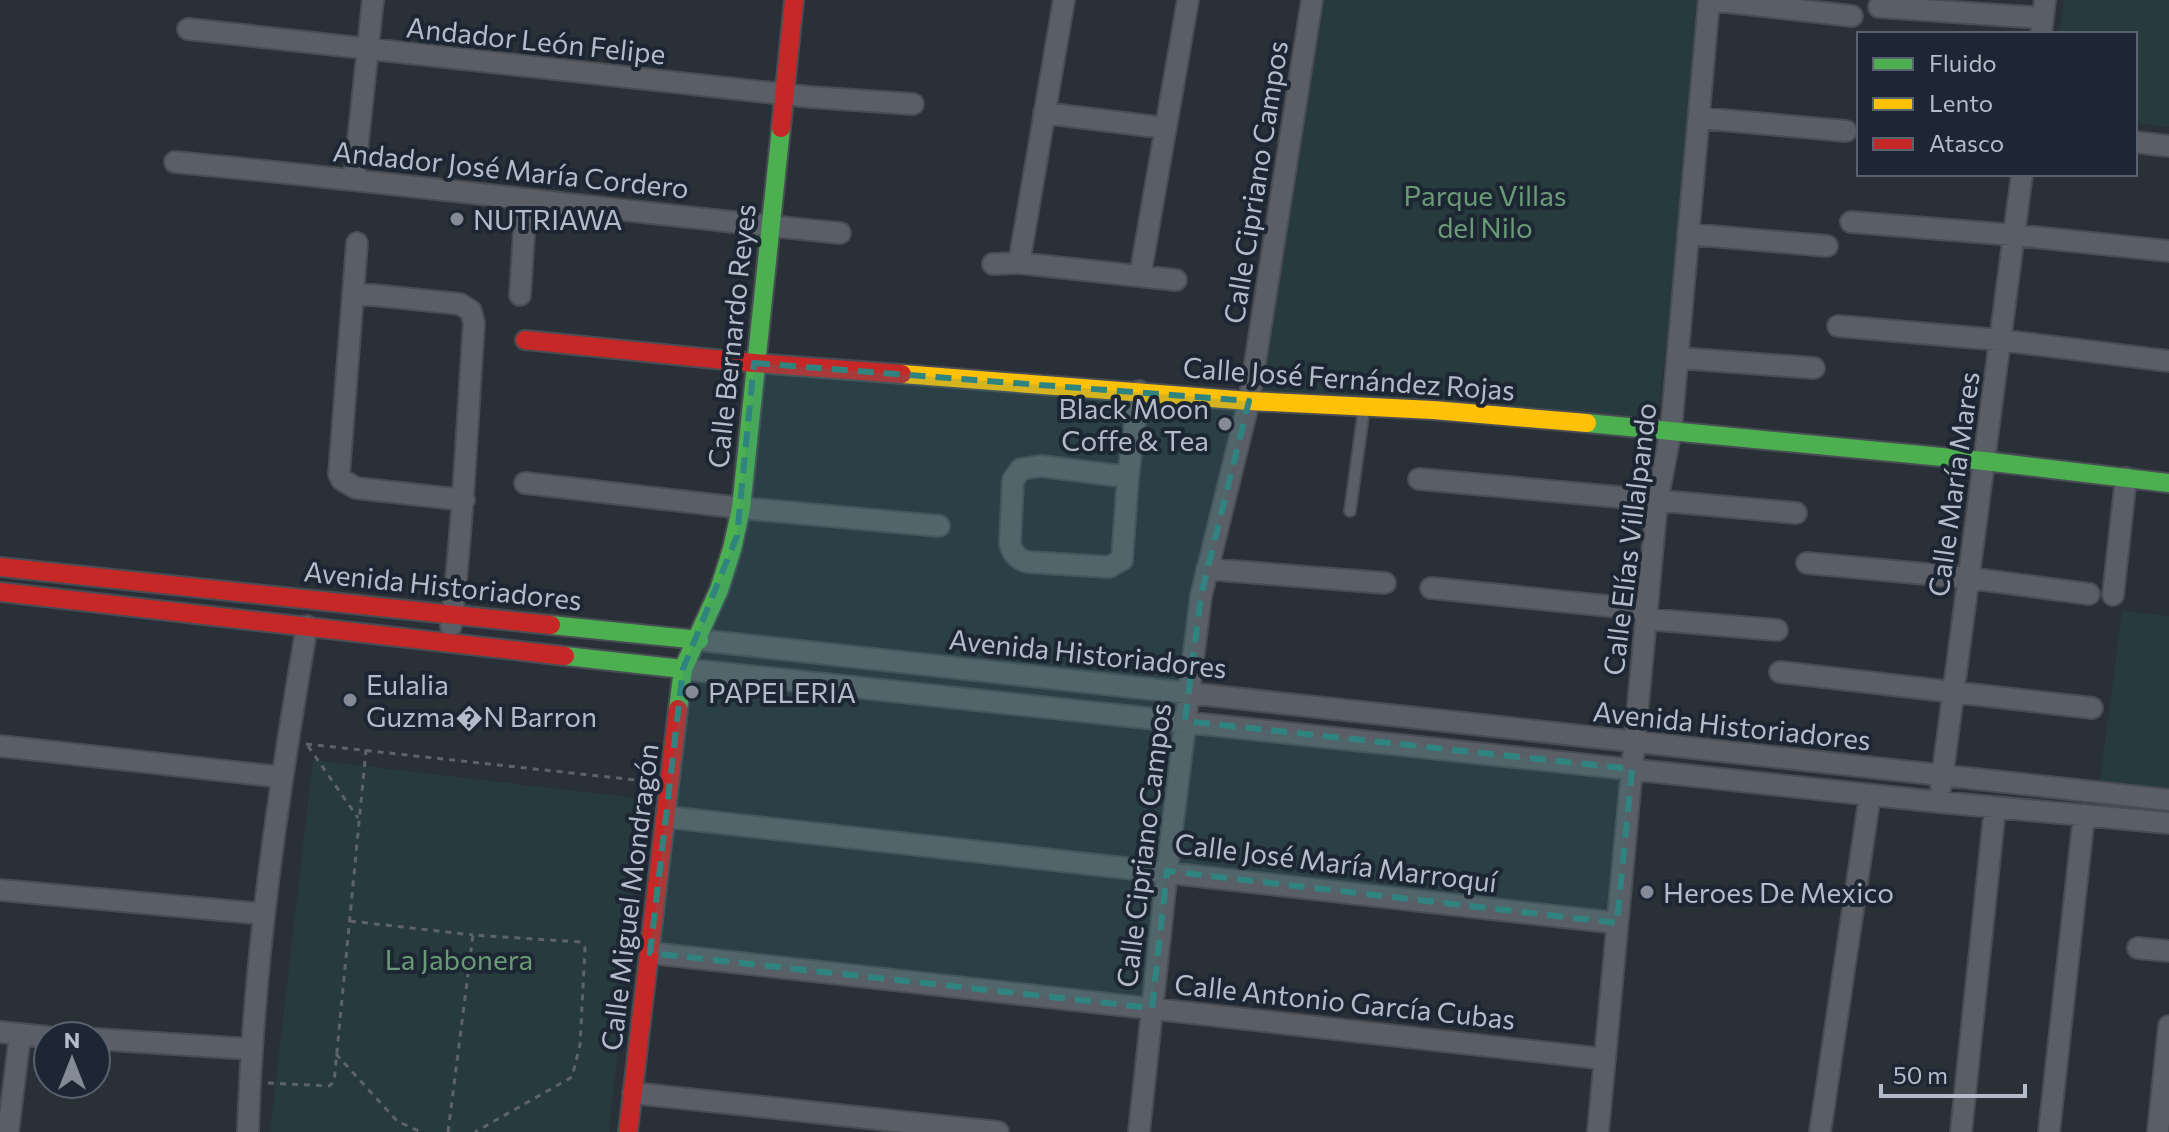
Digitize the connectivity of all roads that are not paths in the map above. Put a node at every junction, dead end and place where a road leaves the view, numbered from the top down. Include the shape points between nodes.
1 (373, 0) edge
2 (794, 0) edge
3 (1064, 0) edge
4 (1188, 0) edge
5 (1312, 0) edge
6 (1709, 0) edge
7 (1879, 7) dead end
8 (1852, 16) dead end
9 (2043, 17) edge
10 (188, 29) dead end
11 (367, 51) junction
12 (784, 93) junction
13 (913, 104) dead end
14 (1044, 113) junction
15 (1699, 118) junction
16 (1165, 128) junction
17 (1846, 131) dead end
18 (2137, 142) edge
19 (2169, 146) edge
20 (175, 162) dead end
21 (2022, 176) edge
22 (354, 179) junction
23 (526, 201) junction
24 (1851, 222) dead end
25 (771, 226) junction
26 (840, 233) dead end
27 (1688, 234) junction
28 (2014, 235) junction
29 (357, 243) dead end
30 (1827, 246) dead end
31 (2169, 251) edge
32 (1019, 263) junction
33 (993, 264) dead end
34 (1140, 276) junction
35 (1176, 280) dead end
36 (353, 293) junction
37 (520, 295) dead end
38 (1838, 326) dead end
39 (525, 340) dead end
40 (2000, 340) junction
41 (1678, 358) junction
42 (2169, 361) edge
43 (754, 363) junction
44 (1814, 368) dead end
45 (1139, 391) junction
46 (1249, 401) junction
47 (1365, 407) junction
48 (1671, 430) junction
49 (1984, 461) junction
50 (1128, 477) junction
51 (2126, 478) junction
52 (1419, 479) dead end
53 (525, 483) dead end
54 (2169, 483) edge
55 (464, 500) junction
56 (1657, 502) junction
57 (741, 508) junction
58 (1350, 511) dead end
59 (1796, 513) dead end
60 (939, 526) dead end
61 (1807, 563) dead end
62 (0, 567) edge
63 (1207, 569) junction
64 (1969, 578) junction
65 (1385, 583) dead end
66 (1431, 588) dead end
67 (0, 592) edge
68 (2089, 594) dead end
69 (2113, 595) dead end
70 (453, 614) junction
71 (1646, 614) junction
72 (307, 626) junction
73 (1777, 630) dead end
74 (699, 640) junction
75 (450, 642) junction
76 (683, 669) junction
77 (1780, 672) dead end
78 (1189, 691) junction
79 (1954, 691) junction
80 (2092, 708) dead end
81 (1185, 721) junction
82 (1634, 743) junction
83 (0, 746) edge
84 (1632, 769) junction
85 (1942, 776) junction
86 (281, 777) junction
87 (1870, 795) junction
88 (2169, 800) edge
89 (1939, 802) junction
90 (1995, 807) junction
91 (2084, 815) junction
92 (667, 817) junction
93 (2169, 823) edge
94 (1167, 871) junction
95 (0, 890) edge
96 (264, 914) junction
97 (1617, 923) junction
98 (2138, 948) dead end
99 (2169, 951) edge
100 (650, 953) junction
101 (1152, 1008) junction
102 (2169, 1026) edge
103 (10, 1034) edge
104 (32, 1036) edge
105 (112, 1040) edge
106 (250, 1049) junction
107 (1605, 1059) junction
108 (633, 1093) junction
109 (8, 1132) edge
110 (248, 1132) edge
111 (628, 1132) edge
112 (998, 1132) edge
113 (1139, 1132) edge
114 (1598, 1132) edge
115 (1820, 1132) edge
116 (1961, 1132) edge
117 (2049, 1132) edge
118 (2158, 1132) edge

1 - 11 street
2 - 12 street, Calle Bernardo Reyes
3 - 14 street
4 - 16 street
5 - 46 street, Calle Cipriano Campos
6 - 8 street
6 - 15 street, Calle Elías Villalpando
7 - 9 street
10 - 11 street, Andador León Felipe
11 - 12 street, Andador León Felipe
11 - 22 street
12 - 13 street, Andador León Felipe
12 - 25 street, Calle Bernardo Reyes
14 - 16 street
14 - 32 street
15 - 17 street
15 - 27 street, Calle Elías Villalpando
16 - 34 street
18 - 19 street
20 - 22 street, Andador José María Cordero
21 - 28 street, Calle María Mares
22 - 23 street, Andador José María Cordero
23 - 25 street, Andador José María Cordero
23 - 37 street
24 - 28 street
25 - 26 street, Andador José María Cordero
25 - 43 street, Calle Bernardo Reyes
27 - 30 street
27 - 41 street, Calle Elías Villalpando
28 - 31 street
28 - 40 street, Calle María Mares
29 - 36 street
32 - 33 street
32 - 34 street
34 - 35 street
36 - 55 street via 460,304 471,311
36 - 55 street via 338,467 342,480 356,488
38 - 40 street
39 - 43 street, Calle José Fernández Rojas
40 - 42 street
40 - 49 street, Calle María Mares
41 - 44 street
41 - 48 street, Calle Elías Villalpando
43 - 45 street, Calle José Fernández Rojas
43 - 57 street, Calle Bernardo Reyes
45 - 46 street, Calle José Fernández Rojas
45 - 50 street
46 - 47 street, Calle José Fernández Rojas
46 - 63 street, Calle Cipriano Campos
47 - 48 street, Calle José Fernández Rojas
47 - 58 lane
48 - 49 street, Calle José Fernández Rojas
48 - 56 street, Calle Elías Villalpando
49 - 51 street, Calle José Fernández Rojas
49 - 64 street, Calle María Mares
50 - 50 street via 1119,563 1103,567 1016,557 1010,544 1013,480 1021,469 1041,466
51 - 54 street, Calle José Fernández Rojas
51 - 69 street
52 - 56 street
53 - 57 street
55 - 70 street
56 - 59 street
56 - 71 street, Calle Elías Villalpando
57 - 60 street
57 - 74 street, Calle Bernardo Reyes via 737,536
61 - 64 street
62 - 70 street, Avenida Historiadores
63 - 65 street
63 - 78 street, Calle Cipriano Campos
64 - 68 street
64 - 79 street, Calle María Mares
66 - 71 street
67 - 72 street, Avenida Historiadores
70 - 74 street, Avenida Historiadores
70 - 75 street
71 - 73 street
71 - 82 street, Calle Elías Villalpando
72 - 75 street, Avenida Historiadores
72 - 86 street via 297,743
74 - 76 street, Calle Bernardo Reyes
74 - 78 street, Avenida Historiadores
75 - 76 street, Avenida Historiadores
76 - 81 street, Avenida Historiadores
76 - 92 street, Calle Miguel Mondragón
77 - 79 street
78 - 81 street, Calle Cipriano Campos
78 - 82 street, Avenida Historiadores
79 - 80 street
79 - 85 street, Calle María Mares
81 - 84 street, Avenida Historiadores
81 - 94 street, Calle Cipriano Campos
82 - 84 street, Calle Elías Villalpando
82 - 85 street, Avenida Historiadores
83 - 86 street
84 - 87 street, Avenida Historiadores
84 - 97 street, Calle Elías Villalpando
85 - 88 street, Avenida Historiadores
85 - 89 street, Calle María Mares
86 - 96 street
87 - 89 street, Avenida Historiadores
87 - 115 street
89 - 90 street, Avenida Historiadores
90 - 91 street, Avenida Historiadores
90 - 116 street
91 - 93 street, Avenida Historiadores
91 - 117 street
92 - 94 street, Calle José María Marroquí
92 - 100 street, Calle Miguel Mondragón
94 - 97 street, Calle José María Marroquí
94 - 101 street, Calle Cipriano Campos
95 - 96 street
96 - 106 street
97 - 107 street, Calle Elías Villalpando
98 - 99 street
100 - 101 street, Calle Antonio García Cubas
100 - 108 street, Calle Miguel Mondragón
101 - 107 street, Calle Antonio García Cubas
101 - 113 street, Calle Cipriano Campos
102 - 118 street
103 - 104 street
103 - 109 street
105 - 106 street
106 - 110 street
107 - 114 street, Calle Elías Villalpando
108 - 111 street, Calle Miguel Mondragón
108 - 112 street

